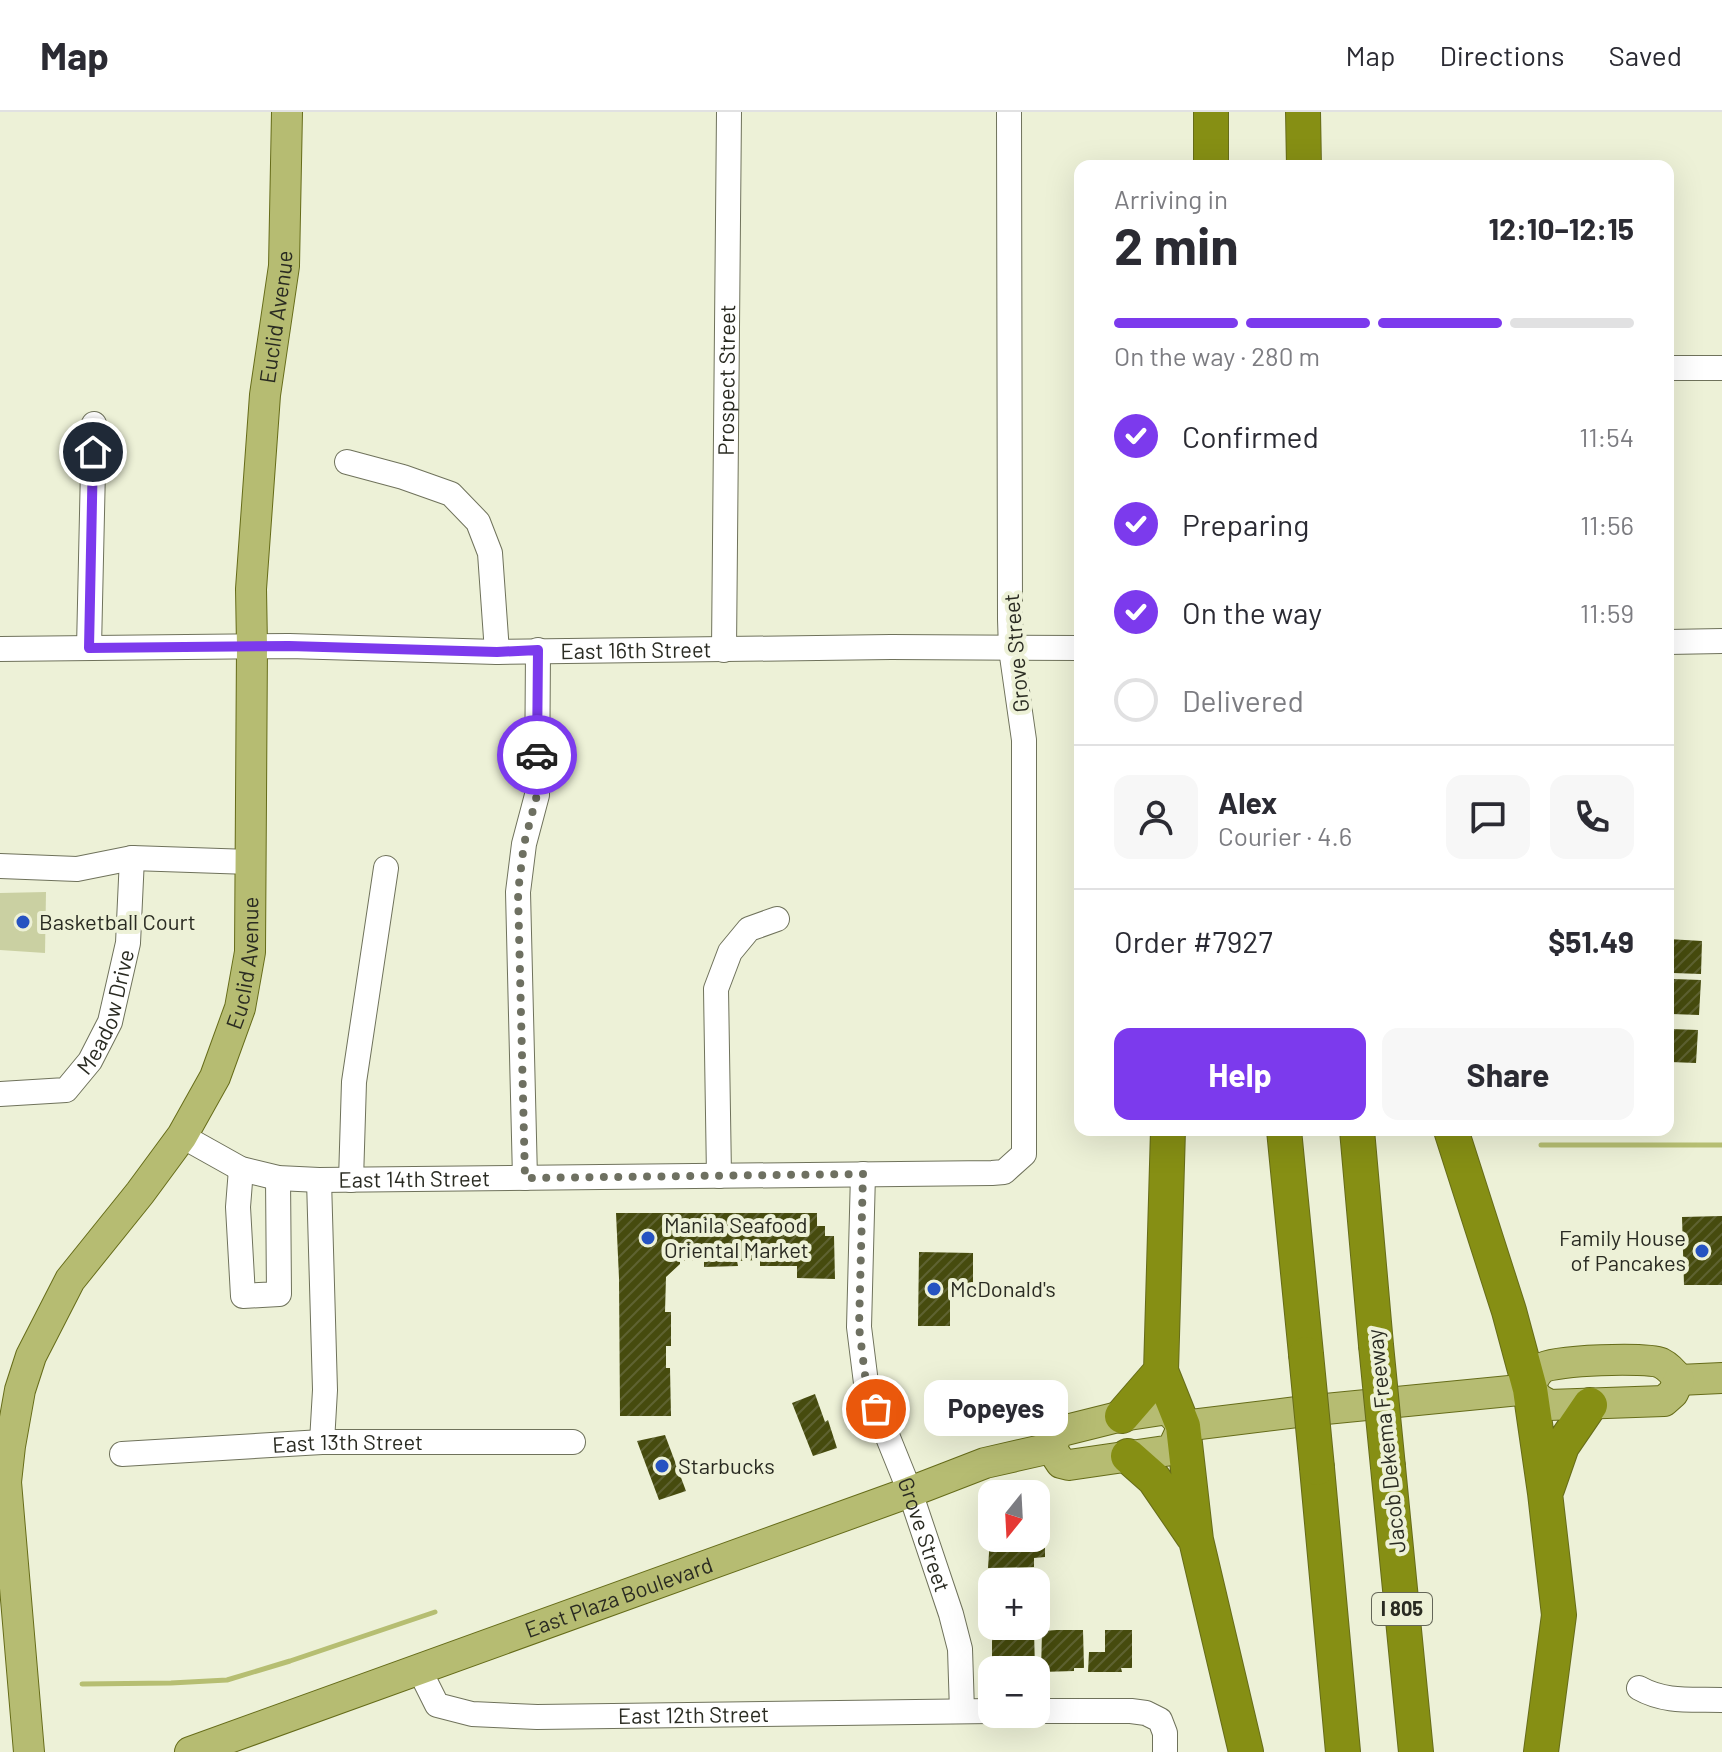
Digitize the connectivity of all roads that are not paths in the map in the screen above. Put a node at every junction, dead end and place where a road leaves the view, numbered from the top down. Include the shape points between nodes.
1 (287, 112) edge
2 (729, 112) edge
3 (1009, 112) edge
4 (1211, 112) edge
5 (1303, 112) edge
6 (1211, 160) edge
7 (1304, 160) edge
8 (1674, 368) edge
9 (1722, 368) edge
10 (94, 424) dead end
11 (347, 462) dead end
12 (1722, 641) edge
13 (1674, 642) edge
14 (252, 646) junction
15 (89, 648) junction
16 (1074, 648) edge
17 (0, 649) edge
18 (1011, 649) junction
19 (538, 650) junction
20 (724, 650) junction
21 (497, 652) junction
22 (132, 858) junction
23 (250, 862) junction
24 (0, 866) edge
25 (386, 868) dead end
26 (777, 919) dead end
27 (0, 1094) edge
28 (182, 1136) junction
29 (1168, 1136) edge
30 (1285, 1136) edge
31 (1358, 1136) edge
32 (1453, 1136) edge
33 (241, 1169) junction
34 (992, 1173) joint
35 (863, 1174) junction
36 (719, 1176) junction
37 (278, 1178) junction
38 (525, 1178) junction
39 (319, 1180) junction
40 (351, 1180) junction
41 (1161, 1371) junction
42 (1722, 1378) edge
43 (1679, 1380) junction
44 (1530, 1389) junction
45 (1590, 1405) junction
46 (1122, 1416) junction
47 (1183, 1426) junction
48 (322, 1442) junction
49 (573, 1442) dead end
50 (1051, 1448) junction
51 (122, 1454) dead end
52 (1128, 1456) junction
53 (910, 1492) junction
54 (1545, 1493) junction
55 (1196, 1540) junction
56 (419, 1669) junction
57 (1639, 1688) dead end
58 (1722, 1700) edge
59 (962, 1711) junction
60 (978, 1711) edge
61 (1050, 1711) edge
62 (29, 1752) edge
63 (190, 1752) edge
64 (1165, 1752) edge
65 (1246, 1752) edge
66 (1343, 1752) edge
67 (1416, 1752) edge
68 (1541, 1752) edge

1 - 14 main road, Euclid Avenue via 284,266 265,395
2 - 20 street, Prospect Street
3 - 18 street, Grove Street
4 - 6 highway
5 - 7 highway
8 - 9 street
10 - 15 street
11 - 21 street via 451,494 478,522 490,553
12 - 13 street
14 - 15 street, East 16th Street
14 - 21 street, East 16th Street
14 - 23 main road, Euclid Avenue
15 - 17 street, East 16th Street
16 - 18 street, East 16th Street
18 - 20 street, East 16th Street
18 - 34 street, Grove Street via 1024,740 1024,1154 1004,1172
19 - 20 street, East 16th Street
19 - 21 street, East 16th Street
19 - 38 street via 537,795 518,892
22 - 23 street
22 - 24 street via 77,869
22 - 27 street, Meadow Drive via 128,943 110,1022 90,1061 66,1090
23 - 28 main road, Euclid Avenue via 250,952 240,1008 215,1077
25 - 40 street via 354,1082
26 - 36 street via 749,929 730,952 716,989
28 - 33 street, East 14th Street
28 - 62 main road, Euclid Avenue via 70,1280 31,1356 20,1390 6,1482
29 - 41 highway
30 - 66 highway, bridge
31 - 67 highway, Jacob Dekema Freeway / I 805, bridge
32 - 44 highway
33 - 37 street, East 14th Street
33 - 37 street via 243,1296 279,1294
34 - 35 street, East 14th Street
35 - 36 street, East 14th Street
35 - 53 street, Grove Street via 859,1327 866,1383
36 - 38 street, East 14th Street
37 - 39 street, East 14th Street
38 - 40 street, East 14th Street
39 - 40 street, East 14th Street
39 - 48 street
41 - 46 highway
41 - 47 highway
42 - 43 main road
43 - 44 main road via 1658,1362 1582,1360 1544,1366
43 - 45 main road via 1664,1401
44 - 45 main road via 1549,1405
44 - 47 main road
44 - 54 highway
45 - 54 highway via 1562,1446
46 - 47 main road, East Plaza Boulevard via 1168,1409
46 - 50 main road, East Plaza Boulevard via 1058,1432
47 - 52 main road via 1172,1450
47 - 55 highway
48 - 49 street, East 13th Street
48 - 51 street, East 13th Street
50 - 52 main road via 1064,1465
50 - 53 main road, East Plaza Boulevard via 985,1463
52 - 55 highway via 1154,1479
53 - 56 main road, East Plaza Boulevard
53 - 59 street, Grove Street via 960,1649
54 - 68 highway via 1559,1615
55 - 65 highway
56 - 59 street, East 12th Street via 437,1705 472,1714
56 - 63 main road, East Plaza Boulevard
57 - 58 street via 1671,1699
59 - 60 street, East 12th Street
61 - 64 street via 1146,1713 1160,1720

